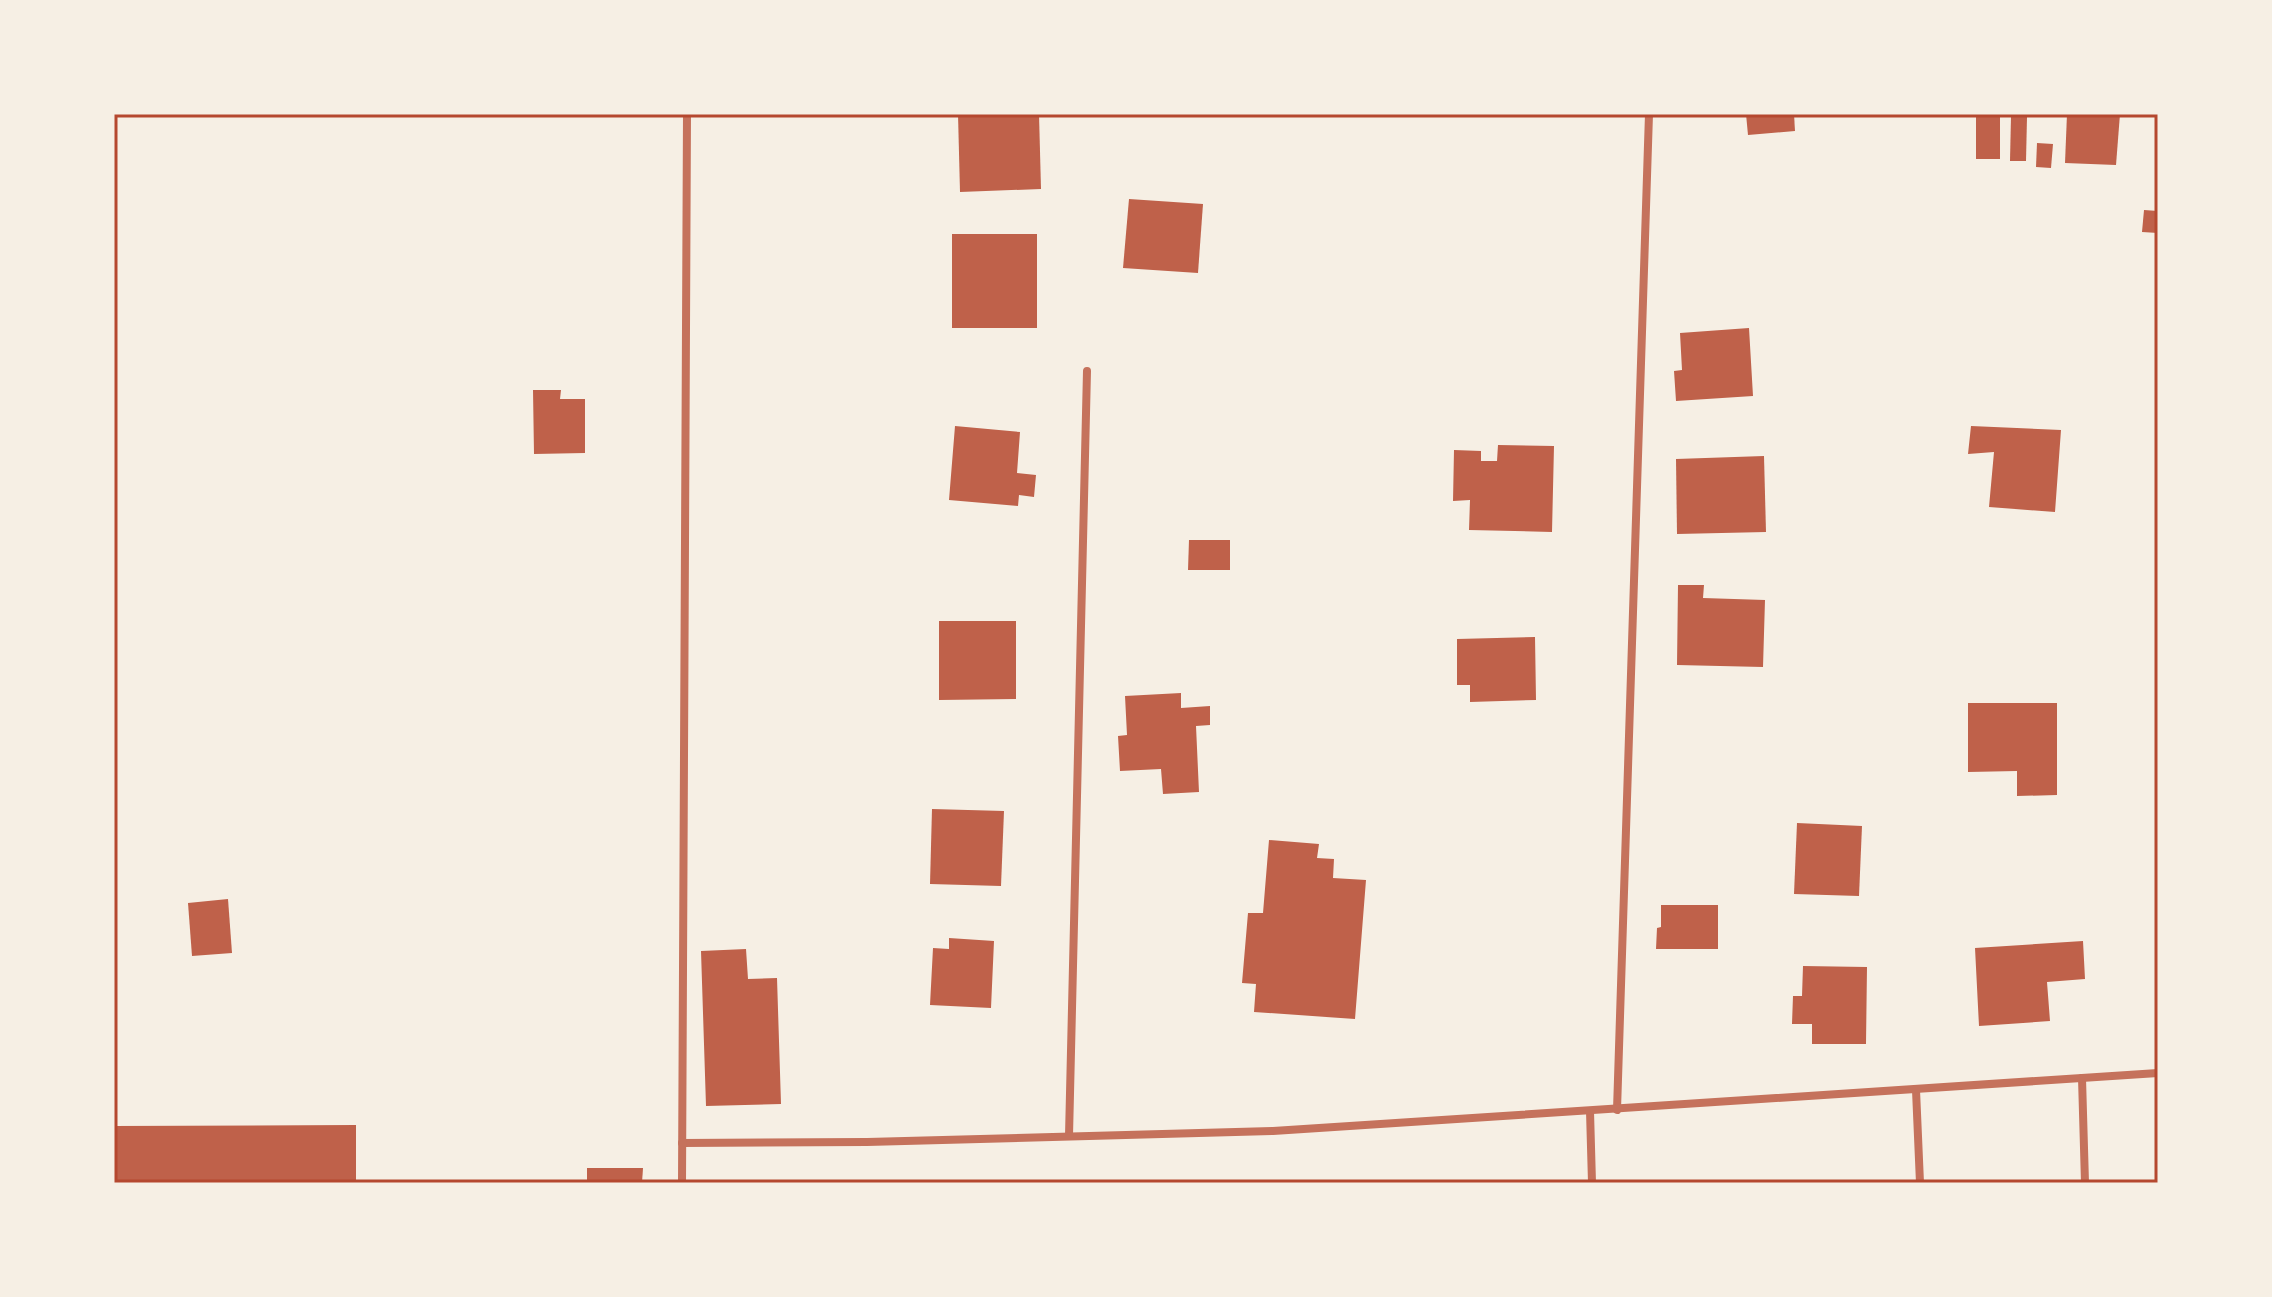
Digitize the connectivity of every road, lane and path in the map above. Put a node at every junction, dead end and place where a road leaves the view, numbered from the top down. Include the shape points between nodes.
1 (687, 114) edge
2 (1649, 114) edge
3 (1087, 371) dead end
4 (2158, 1073) edge
5 (2082, 1078) junction
6 (1916, 1090) junction
7 (1617, 1110) junction
8 (1590, 1111) junction
9 (1069, 1136) junction
10 (682, 1143) junction
11 (682, 1183) edge
12 (1592, 1183) edge
13 (1920, 1183) edge
14 (2085, 1183) edge

1 - 10 street
2 - 7 street
3 - 9 street
4 - 5 street
5 - 6 street
5 - 14 street
6 - 7 street
6 - 13 street
7 - 8 street
8 - 9 street via 1273,1131
8 - 12 street
9 - 10 street
10 - 11 street

